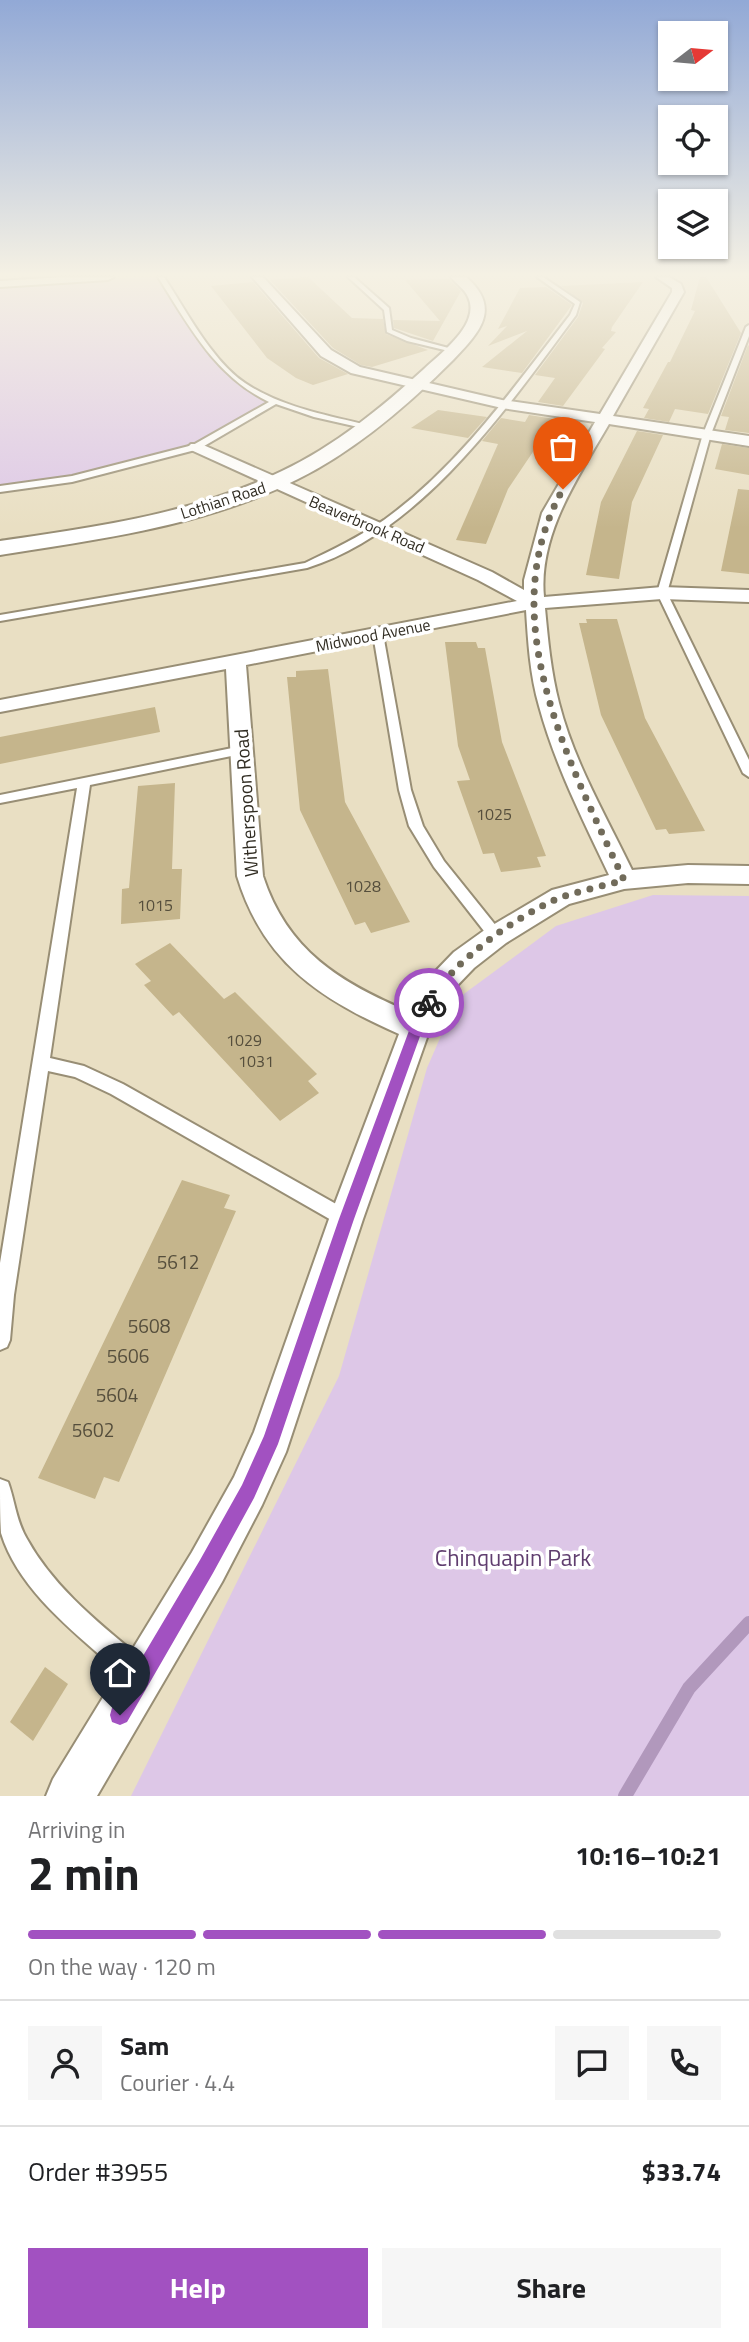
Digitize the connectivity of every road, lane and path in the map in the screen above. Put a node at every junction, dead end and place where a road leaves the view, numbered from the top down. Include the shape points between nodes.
1 (219, 361) edge
2 (339, 361) edge
3 (442, 361) edge
4 (536, 361) edge
5 (637, 361) edge
6 (736, 361) edge
7 (419, 386) junction
8 (274, 402) junction
9 (502, 404) junction
10 (601, 420) junction
11 (363, 427) junction
12 (707, 435) junction
13 (749, 440) edge
14 (196, 447) junction
15 (273, 483) junction
16 (0, 489) edge
17 (377, 527) junction
18 (0, 548) edge
19 (662, 593) junction
20 (749, 596) edge
21 (535, 603) junction
22 (0, 618) edge
23 (378, 634) junction
24 (236, 662) junction
25 (0, 706) edge
26 (242, 750) junction
27 (749, 773) edge
28 (84, 782) junction
29 (0, 799) edge
30 (749, 875) edge
31 (624, 880) junction
32 (496, 936) junction
33 (416, 1028) junction
34 (42, 1063) junction
35 (346, 1219) junction
36 (0, 1340) edge
37 (0, 1490) edge
38 (144, 1675) junction
39 (70, 1796) edge

1 - 8 lane via 240,383
2 - 7 street
3 - 7 street, Lothian Road
4 - 9 lane
5 - 10 street
6 - 12 lane
7 - 9 street
7 - 11 street, Lothian Road
8 - 11 lane
8 - 14 lane
9 - 10 street
9 - 17 lane via 429,488
10 - 12 street
10 - 21 street via 550,513 533,580
11 - 15 street, Lothian Road via 306,467
12 - 13 street
12 - 19 lane
14 - 15 street, Beaverbrook Road
14 - 16 lane via 72,479
15 - 17 street, Beaverbrook Road
15 - 18 street, Lothian Road via 166,518
17 - 21 street, Beaverbrook Road
17 - 22 lane via 307,565
19 - 20 street, Midwood Avenue
19 - 21 street, Midwood Avenue
19 - 27 lane
21 - 23 street, Midwood Avenue
21 - 31 street via 549,705 569,763
23 - 24 street, Midwood Avenue
23 - 32 lane via 405,790 416,826 439,864
24 - 25 street, Midwood Avenue
24 - 26 street, Witherspoon Road
26 - 28 lane
26 - 33 street, Witherspoon Road via 250,876 255,901 268,925 327,983 365,1007
28 - 29 lane
28 - 34 lane
30 - 31 street
31 - 32 street via 561,897
32 - 33 street via 438,987
33 - 35 street
34 - 35 lane via 78,1071 117,1089
34 - 36 lane
35 - 38 street via 272,1438 248,1491
37 - 38 lane via 2,1510 24,1556 67,1612
38 - 39 street

